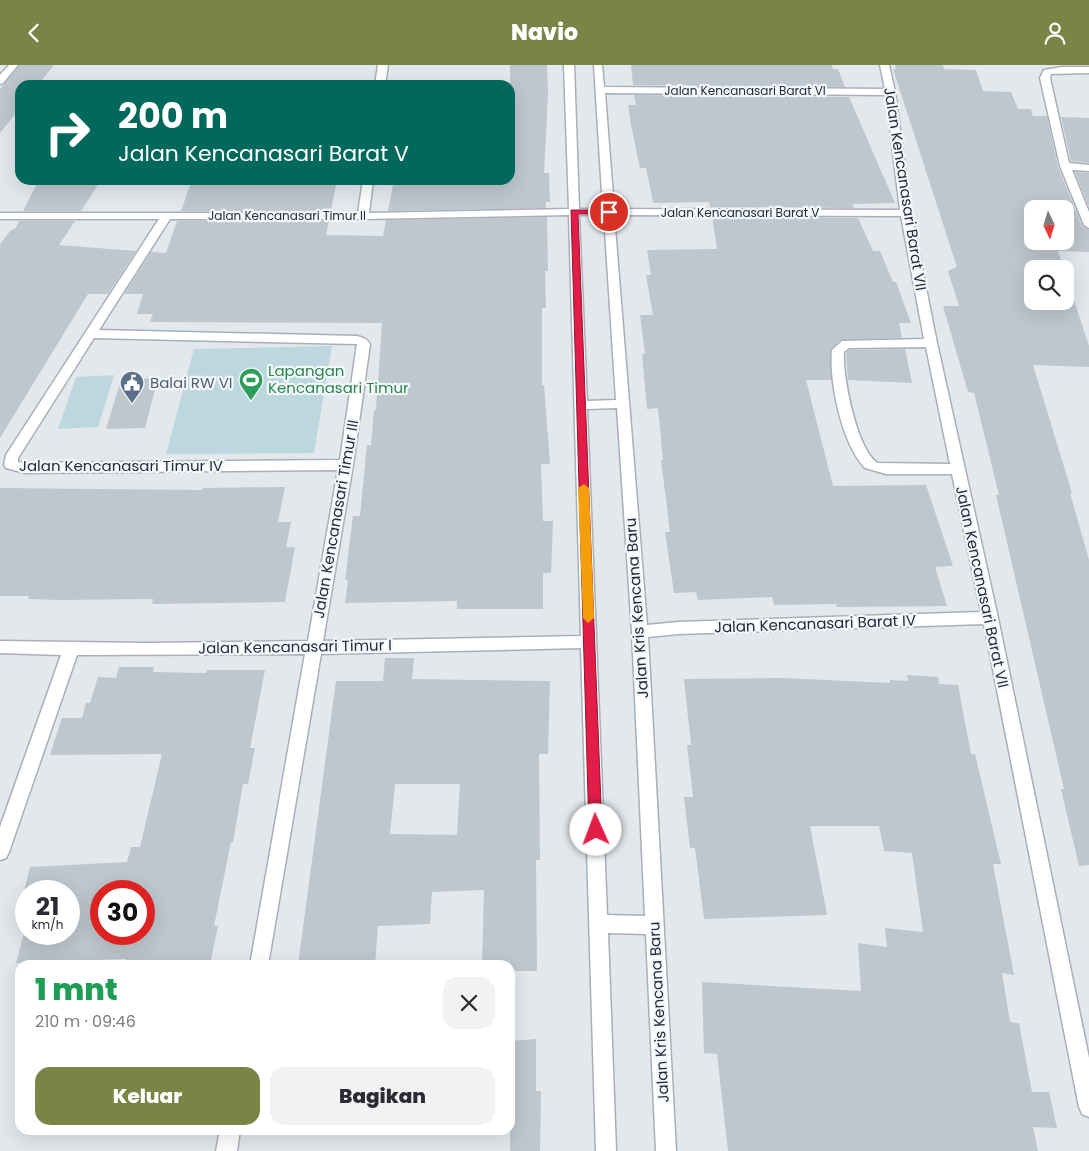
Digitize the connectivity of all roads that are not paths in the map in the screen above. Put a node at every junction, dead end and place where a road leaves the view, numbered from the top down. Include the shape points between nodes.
1 (14, 65) edge
2 (383, 65) edge
3 (569, 65) edge
4 (598, 65) edge
5 (884, 65) edge
6 (1089, 70) edge
7 (381, 80) edge
8 (0, 81) edge
9 (600, 90) junction
10 (890, 92) junction
11 (1065, 166) junction
12 (1089, 168) edge
13 (367, 185) edge
14 (573, 212) junction
15 (609, 212) junction
16 (906, 213) junction
17 (0, 216) edge
18 (363, 216) junction
19 (166, 217) junction
20 (1089, 225) edge
21 (90, 334) junction
22 (931, 343) junction
23 (623, 404) junction
24 (580, 405) junction
25 (346, 465) junction
26 (957, 469) junction
27 (990, 619) junction
28 (640, 632) junction
29 (589, 642) junction
30 (0, 647) edge
31 (314, 647) junction
32 (71, 649) junction
33 (0, 852) edge
34 (599, 924) junction
35 (654, 925) junction
36 (260, 960) edge
37 (1089, 1107) edge
38 (229, 1135) edge
39 (226, 1151) edge
40 (606, 1151) edge
41 (666, 1151) edge

1 - 8 street
2 - 7 street
3 - 14 street
4 - 9 street, Jalan Kris Kencana Baru
5 - 10 street, Jalan Kencanasari Barat VII
6 - 11 street via 1054,71 1047,73 1045,78
9 - 10 street, Jalan Kencanasari Barat VI
9 - 15 street, Jalan Kris Kencana Baru
10 - 16 street, Jalan Kencanasari Barat VII
11 - 12 street
11 - 20 street
13 - 18 street
14 - 15 street, Jalan Kencanasari Barat V
14 - 18 street, Jalan Kencanasari Timur II
14 - 24 street
15 - 16 street, Jalan Kencanasari Barat V
15 - 23 street, Jalan Kris Kencana Baru
16 - 22 street, Jalan Kencanasari Barat VII
17 - 19 street, Jalan Kencanasari Timur II
18 - 19 street, Jalan Kencanasari Timur II
19 - 21 street, Jalan Kencanasari Timur IV
21 - 25 street, Jalan Kencanasari Timur III via 361,341 365,347
21 - 25 street, Jalan Kencanasari Timur IV via 11,458 11,465 25,468
22 - 26 street, Jalan Kencanasari Barat VII
22 - 26 street via 846,344 838,350 835,360 854,436 870,465 886,469
23 - 24 street
23 - 28 street, Jalan Kris Kencana Baru
24 - 29 street
25 - 31 street, Jalan Kencanasari Timur III
26 - 27 street, Jalan Kencanasari Barat VII
27 - 28 street, Jalan Kencanasari Barat IV via 678,628
27 - 37 street, Jalan Kencanasari Barat VII
28 - 35 street, Jalan Kris Kencana Baru
29 - 31 street, Jalan Kencanasari Timur I
29 - 34 street
30 - 32 street, Jalan Kencanasari Timur I
31 - 32 street, Jalan Kencanasari Timur I
31 - 36 street, Jalan Kencanasari Timur III
32 - 33 street
34 - 35 street
34 - 40 street
35 - 41 street, Jalan Kris Kencana Baru
38 - 39 street

